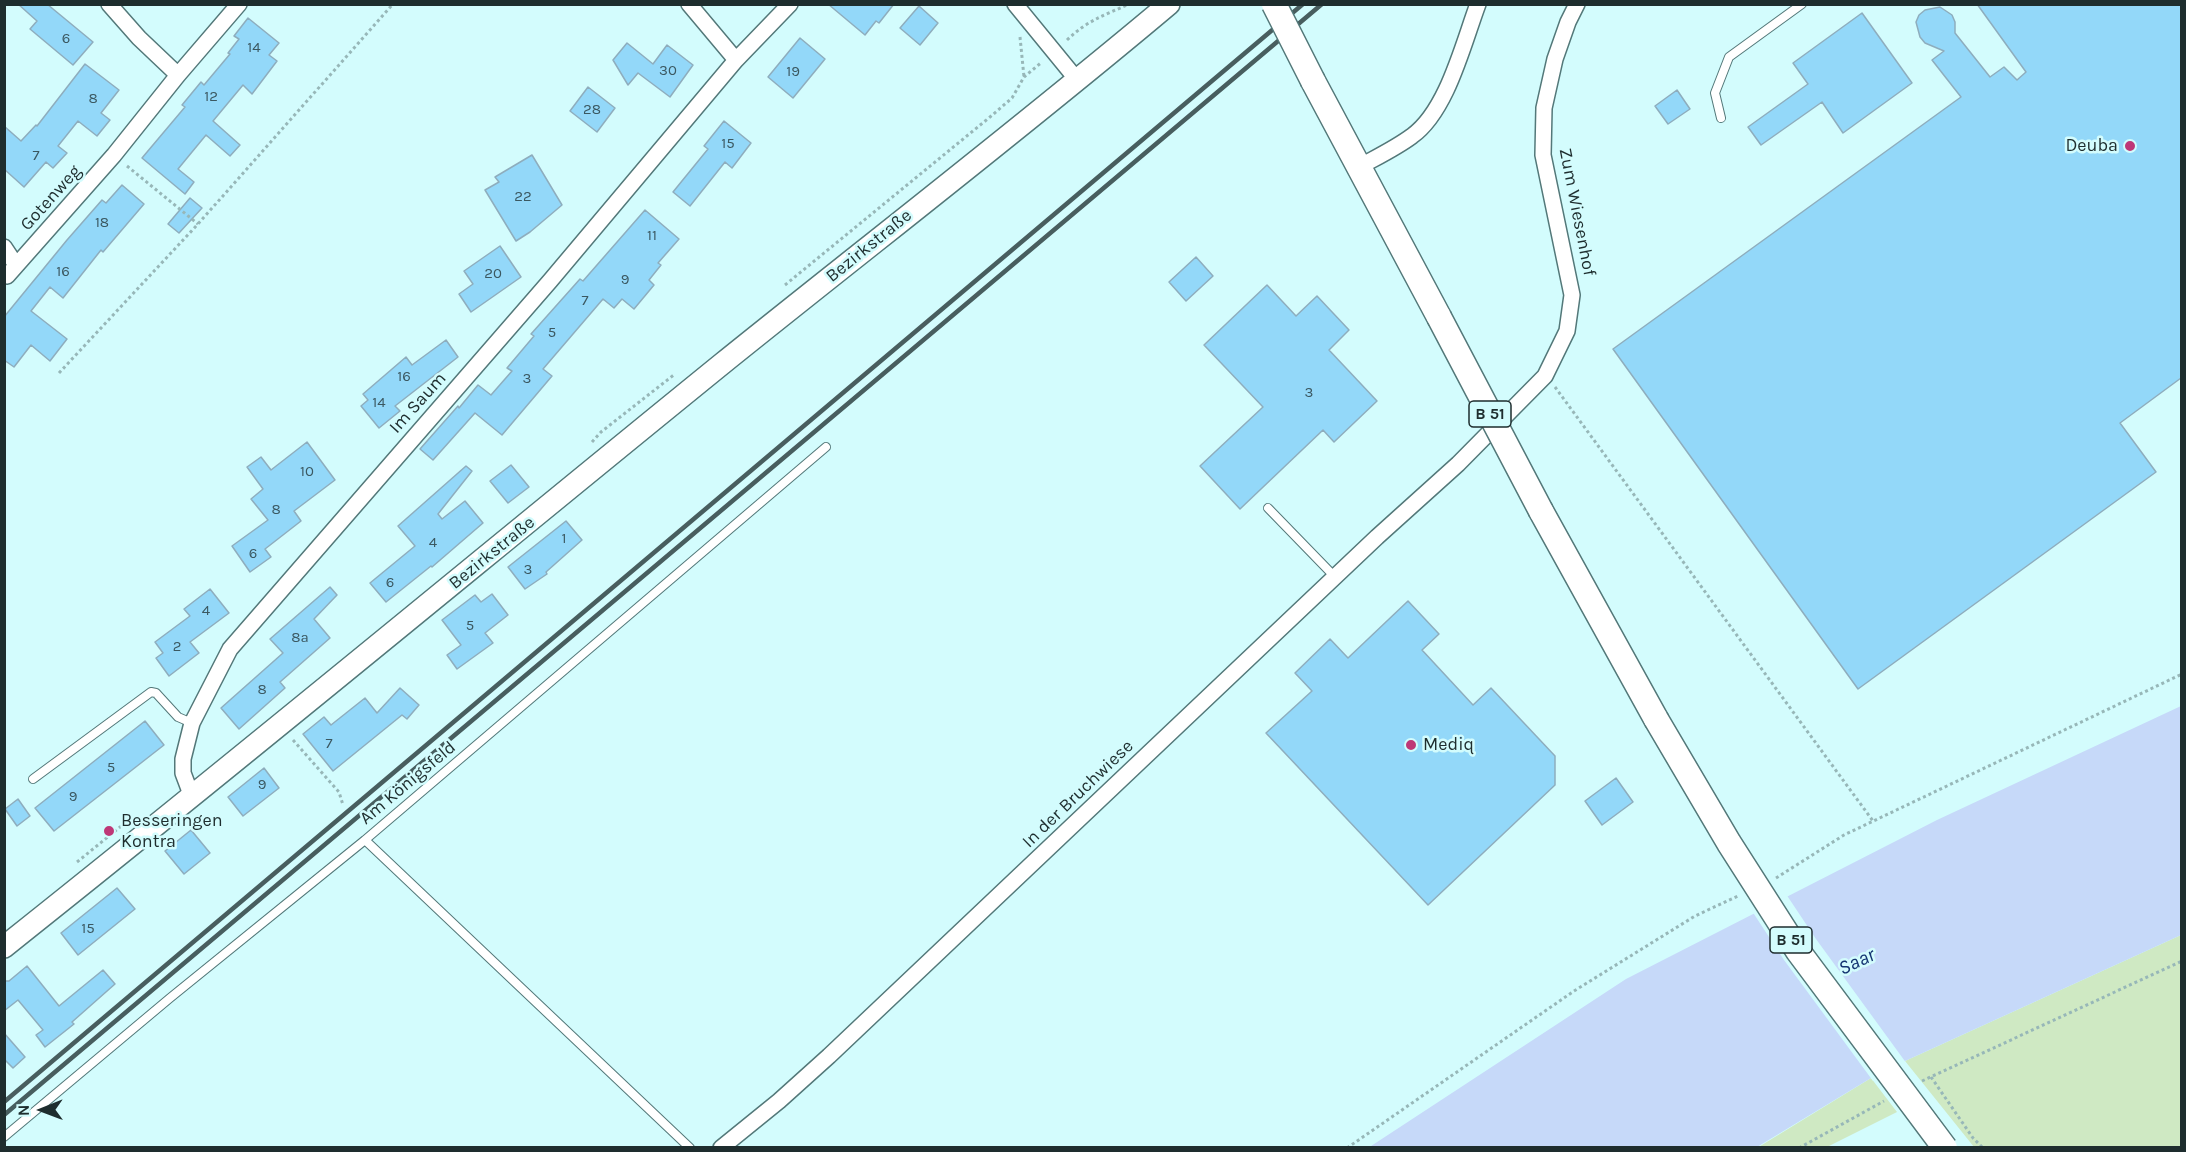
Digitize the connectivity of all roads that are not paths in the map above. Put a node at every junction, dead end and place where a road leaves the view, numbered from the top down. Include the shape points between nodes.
1 (110, 4) edge
2 (239, 4) edge
3 (689, 4) edge
4 (790, 4) edge
5 (1016, 4) edge
6 (1169, 4) edge
7 (1275, 4) edge
8 (1478, 4) edge
9 (1577, 4) edge
10 (1802, 4) edge
11 (736, 60) junction
12 (178, 75) junction
13 (1078, 81) junction
14 (1721, 118) dead end
15 (1359, 167) junction
16 (4, 247) edge
17 (826, 447) dead end
18 (1458, 464) joint
19 (1268, 508) dead end
20 (1335, 577) junction
21 (192, 723) junction
22 (33, 779) dead end
23 (192, 797) junction
24 (365, 840) junction
25 (4, 947) edge
26 (4, 1137) edge
27 (690, 1148) edge
28 (721, 1148) edge
29 (1945, 1148) edge

1 - 12 street
2 - 12 street, Gotenweg
3 - 11 street
4 - 11 street, Im Saum
5 - 13 street
6 - 13 street, Bezirkstraße
7 - 15 main road, B 51, bridge
8 - 15 street via 1443,97 1427,122 1412,136
9 - 18 street, Zum Wiesenhof via 1555,59 1544,108 1544,155 1572,295 1567,331 1545,376
10 - 14 lane via 1729,57 1715,93
11 - 21 street, Im Saum via 445,403 262,610 230,649
12 - 16 street, Gotenweg via 114,155 11,271
13 - 23 street, Bezirkstraße via 723,363
15 - 29 main road, B 51, bridge via 1541,511 1728,843 1798,951
17 - 24 lane, Am Königsfeld
18 - 20 street, In der Bruchwiese
19 - 20 lane
20 - 28 street, In der Bruchwiese via 829,1056
21 - 22 lane via 178,717 151,692
21 - 23 street, Im Saum via 183,759 183,773
23 - 25 street, Bezirkstraße
24 - 26 lane, Am Königsfeld
24 - 27 lane

